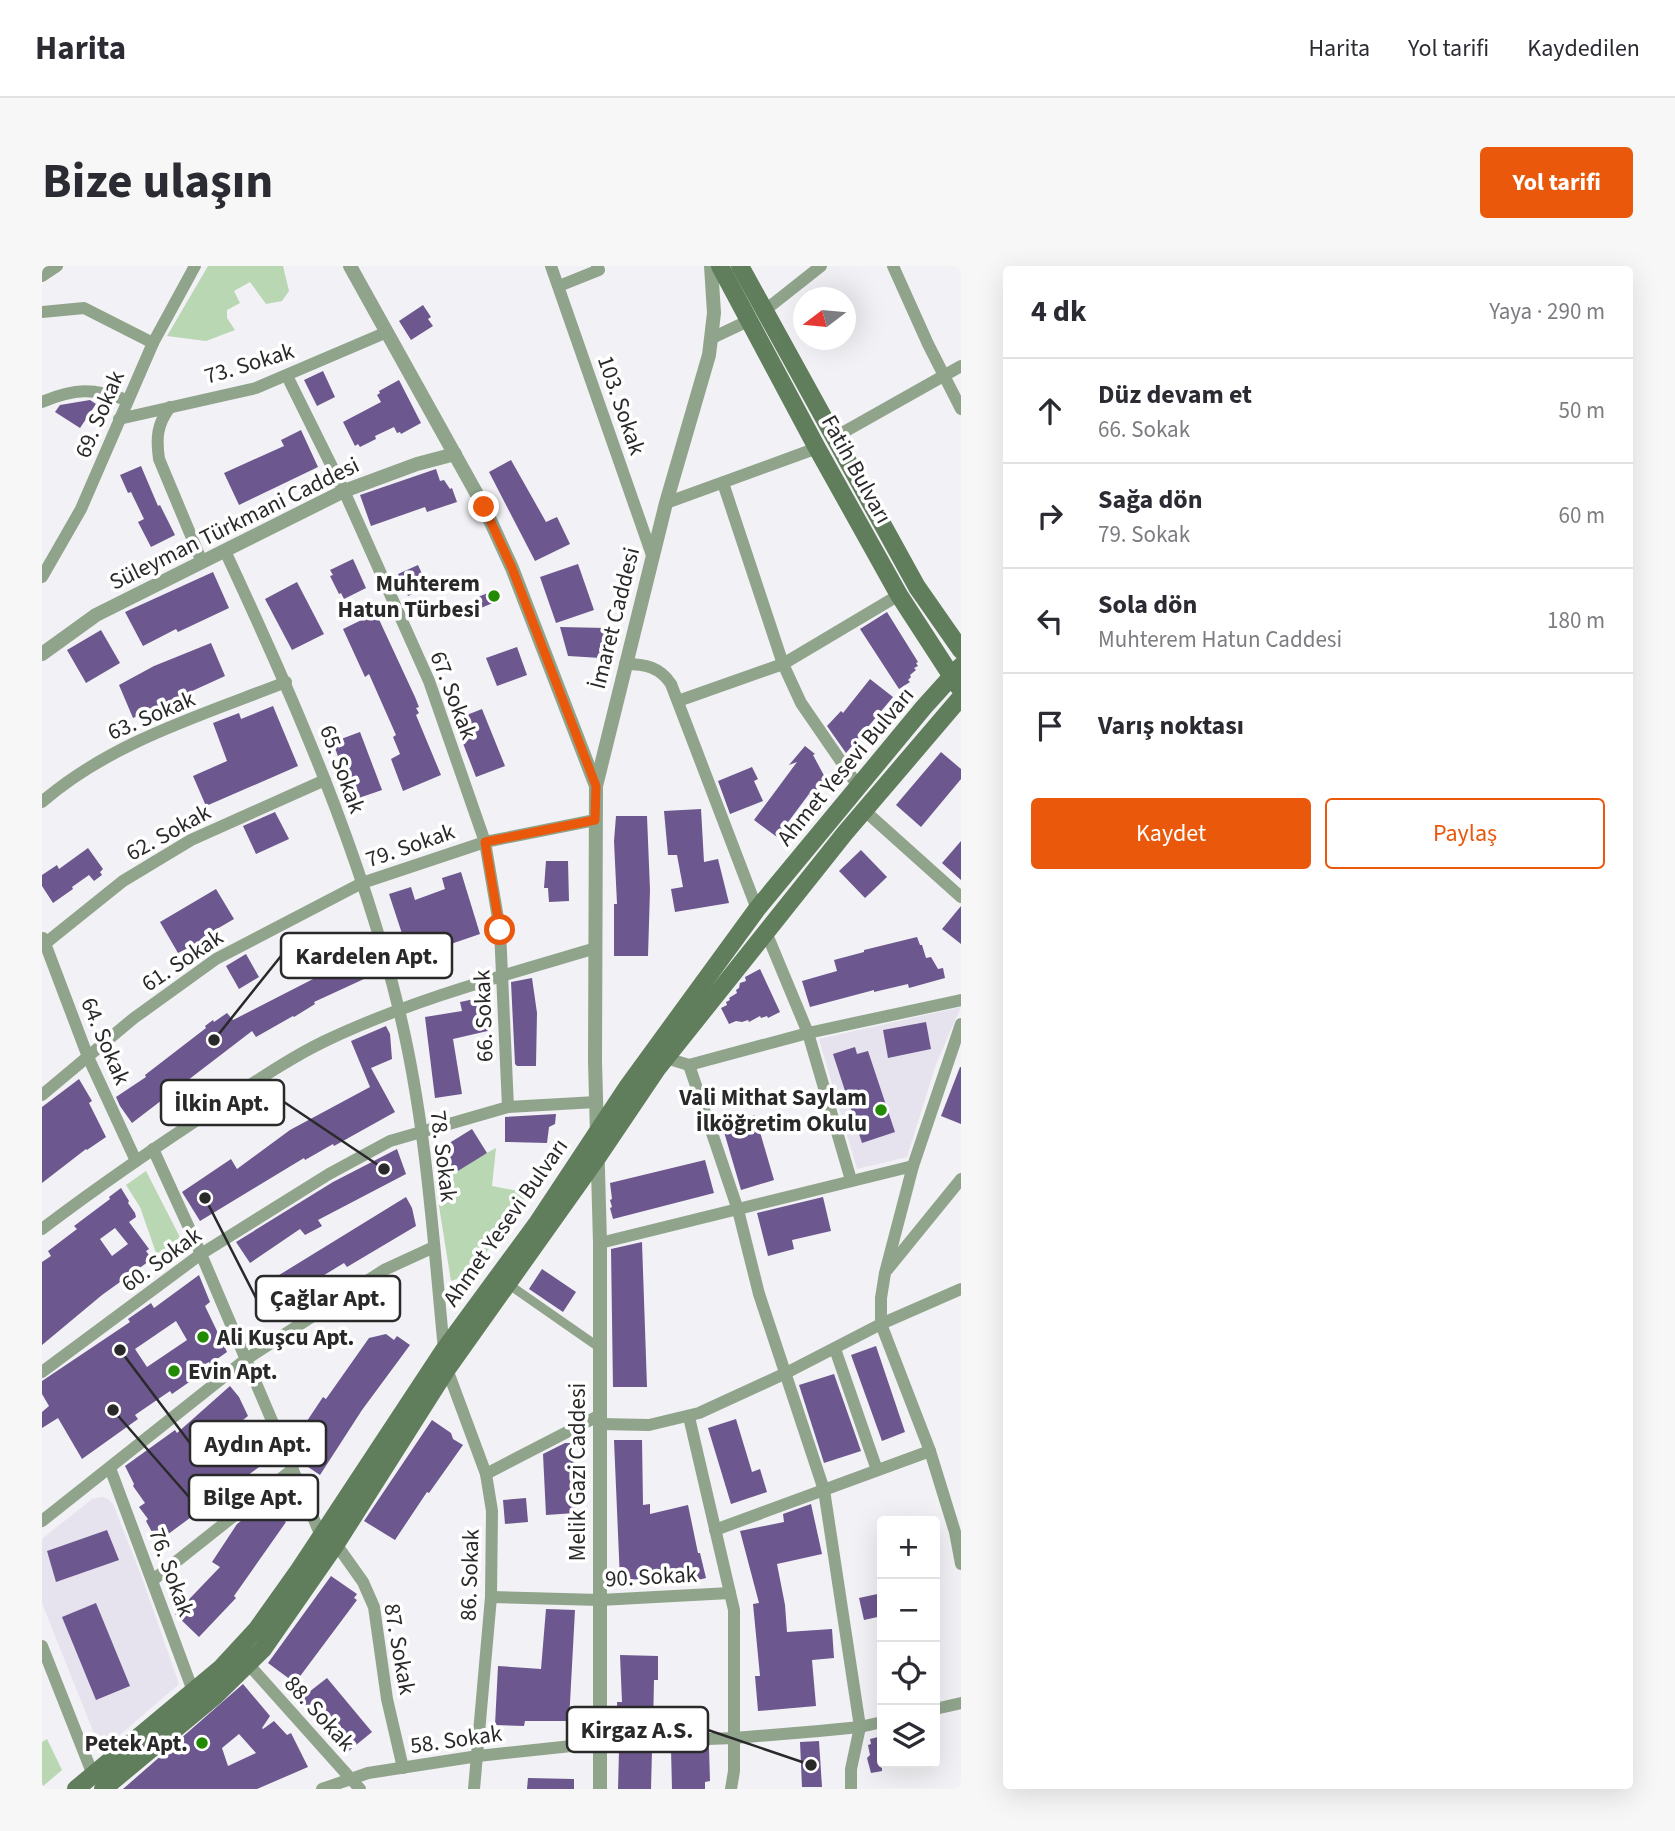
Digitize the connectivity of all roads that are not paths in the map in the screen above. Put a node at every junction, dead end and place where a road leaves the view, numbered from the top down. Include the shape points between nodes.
1 (57, 266) edge
2 (195, 266) edge
3 (350, 266) edge
4 (551, 266) edge
5 (597, 266) edge
6 (711, 266) edge
7 (720, 266) edge
8 (740, 266) edge
9 (821, 266) edge
10 (893, 266) edge
11 (42, 276) edge
12 (559, 286) junction
13 (42, 312) edge
14 (757, 316) junction
15 (387, 332) junction
16 (712, 338) junction
17 (153, 343) junction
18 (961, 366) edge
19 (287, 376) junction
20 (944, 377) junction
21 (127, 400) junction
22 (42, 402) edge
23 (170, 407) junction
24 (961, 409) edge
25 (119, 419) junction
26 (835, 437) junction
27 (817, 448) junction
28 (455, 454) junction
29 (723, 483) junction
30 (344, 491) junction
31 (666, 503) junction
32 (225, 551) junction
33 (653, 558) junction
34 (202, 562) junction
35 (42, 577) edge
36 (899, 595) junction
37 (961, 650) edge
38 (42, 654) edge
39 (625, 664) junction
40 (783, 664) junction
41 (957, 678) edge
42 (286, 682) junction
43 (961, 697) edge
44 (678, 701) junction
45 (325, 780) junction
46 (596, 786) junction
47 (858, 786) junction
48 (42, 802) edge
49 (864, 811) junction
50 (595, 820) junction
51 (485, 842) junction
52 (362, 883) junction
53 (961, 897) edge
54 (757, 909) junction
55 (766, 932) junction
56 (43, 942) edge
57 (596, 948) junction
58 (503, 975) junction
59 (961, 1000) edge
60 (400, 1010) junction
61 (961, 1024) edge
62 (808, 1033) junction
63 (88, 1057) junction
64 (666, 1058) junction
65 (689, 1065) junction
66 (42, 1095) edge
67 (596, 1102) junction
68 (508, 1107) junction
69 (597, 1130) junction
70 (421, 1131) junction
71 (153, 1149) junction
72 (599, 1155) junction
73 (136, 1161) junction
74 (913, 1166) junction
75 (961, 1179) edge
76 (851, 1180) junction
77 (738, 1210) junction
78 (42, 1229) edge
79 (600, 1243) junction
80 (434, 1247) junction
81 (201, 1254) junction
82 (885, 1273) junction
83 (509, 1284) junction
84 (961, 1289) edge
85 (881, 1324) junction
86 (600, 1348) junction
87 (835, 1349) junction
88 (444, 1350) junction
89 (245, 1360) junction
90 (447, 1369) junction
91 (42, 1372) edge
92 (786, 1373) junction
93 (690, 1417) junction
94 (600, 1419) junction
95 (930, 1451) junction
96 (110, 1468) junction
97 (293, 1469) junction
98 (877, 1470) junction
99 (486, 1474) junction
100 (824, 1490) junction
101 (42, 1521) edge
102 (715, 1530) junction
103 (958, 1530) edge
104 (328, 1540) junction
105 (961, 1564) edge
106 (153, 1580) junction
107 (730, 1593) junction
108 (491, 1597) junction
109 (600, 1600) junction
110 (42, 1646) edge
111 (249, 1665) junction
112 (193, 1691) junction
113 (961, 1703) edge
114 (940, 1708) edge
115 (877, 1723) edge
116 (860, 1727) junction
117 (734, 1738) junction
118 (600, 1743) junction
119 (478, 1756) junction
120 (403, 1769) junction
121 (351, 1777) junction
122 (103, 1784) edge
123 (76, 1789) edge
124 (322, 1789) edge
125 (360, 1789) edge
126 (474, 1789) edge
127 (600, 1789) edge
128 (731, 1789) edge
129 (851, 1789) edge

1 - 11 street
2 - 17 street, 69. Sokak
3 - 15 street
4 - 12 street, 103. Sokak
5 - 12 street via 599,270
6 - 16 street, İmaret Caddesi
7 - 14 main road, Fatih Bulvarı
8 - 14 main road, Fatih Bulvarı
9 - 14 street
10 - 20 street
12 - 33 street, 103. Sokak
13 - 17 street via 84,308
14 - 16 street
14 - 26 main road, Fatih Bulvarı
14 - 27 main road, Fatih Bulvarı
15 - 19 street, 73. Sokak
15 - 28 street
16 - 31 street, İmaret Caddesi
17 - 21 street, 69. Sokak
18 - 20 street
19 - 23 street, 73. Sokak via 256,388
19 - 30 street, 67. Sokak
20 - 24 street
20 - 26 street
21 - 22 street via 86,390
21 - 25 street, 69. Sokak
23 - 25 street, 73. Sokak
23 - 34 street via 158,429 159,458
25 - 35 street, 69. Sokak via 82,509
26 - 37 main road, Fatih Bulvarı via 916,587
27 - 29 street
27 - 36 main road, Fatih Bulvarı
28 - 30 street, Süleyman Türkmani Caddesi
28 - 46 street via 512,568
29 - 31 street
29 - 40 street
30 - 32 street, Süleyman Türkmani Caddesi
30 - 51 street, 67. Sokak via 429,681
31 - 33 street, İmaret Caddesi
32 - 34 street, Süleyman Türkmani Caddesi
32 - 42 street, 65. Sokak
33 - 39 street, İmaret Caddesi
34 - 38 street, Süleyman Türkmani Caddesi via 96,615
36 - 40 street
36 - 41 main road, Fatih Bulvarı
39 - 44 street via 664,673
39 - 46 street, İmaret Caddesi
40 - 44 street
40 - 47 street via 801,703
41 - 47 main road, Ahmet Yesevi Bulvarı
42 - 45 street, 65. Sokak
42 - 48 street, 63. Sokak via 128,745
43 - 49 main road, Ahmet Yesevi Bulvarı
44 - 54 street
45 - 52 street, 65. Sokak
45 - 56 street, 62. Sokak via 191,840 123,881
46 - 50 street, İmaret Caddesi
47 - 54 main road, Ahmet Yesevi Bulvarı
49 - 53 street
49 - 55 main road, Ahmet Yesevi Bulvarı
50 - 51 street, 79. Sokak
50 - 57 street, İmaret Caddesi
51 - 52 street, 79. Sokak
51 - 58 street, 66. Sokak
52 - 60 street, 65. Sokak
52 - 63 street, 61. Sokak via 216,959
54 - 69 main road, Ahmet Yesevi Bulvarı
55 - 62 street
55 - 64 main road, Ahmet Yesevi Bulvarı
56 - 63 street, 64. Sokak
57 - 58 street
57 - 67 street, İmaret Caddesi
58 - 60 street
58 - 68 street, 66. Sokak
59 - 62 street
60 - 70 street, 78. Sokak
60 - 71 street via 285,1062
61 - 74 street
62 - 65 street
62 - 76 street
63 - 66 street, 61. Sokak
63 - 73 street, 64. Sokak
64 - 65 street
64 - 72 main road, Ahmet Yesevi Bulvarı
65 - 77 street
67 - 68 street, 60. Sokak
67 - 69 street, İmaret Caddesi
68 - 70 street, 60. Sokak
69 - 72 street, İmaret Caddesi
69 - 88 main road, Ahmet Yesevi Bulvarı via 538,1222
70 - 80 street, 78. Sokak
70 - 81 street, 60. Sokak via 390,1141 329,1174
71 - 73 street
71 - 81 street, 87. Sokak
72 - 79 street, Melik Gazi Caddesi
72 - 83 main road, Ahmet Yesevi Bulvarı
73 - 78 street
74 - 76 street
74 - 82 street
75 - 82 street
76 - 77 street
77 - 79 street
77 - 92 street via 759,1294
79 - 86 street, Melik Gazi Caddesi
80 - 88 street, 78. Sokak
80 - 89 street via 384,1270
81 - 89 street, 87. Sokak
81 - 91 street, 60. Sokak
82 - 85 street
83 - 86 street
83 - 90 main road, Ahmet Yesevi Bulvarı
84 - 85 street
85 - 87 street
85 - 95 street
86 - 94 street, Melik Gazi Caddesi
87 - 92 street
87 - 98 street
88 - 104 main road, Ahmet Yesevi Bulvarı
89 - 96 street
89 - 97 street, 87. Sokak
90 - 99 street, 86. Sokak
90 - 104 main road, Ahmet Yesevi Bulvarı
92 - 93 street
92 - 100 street
93 - 94 street via 649,1425
93 - 102 street
94 - 99 street
94 - 109 street, Melik Gazi Caddesi
95 - 98 street
95 - 103 street
96 - 101 street
96 - 106 street, 76. Sokak
97 - 104 street, 87. Sokak
97 - 106 street
98 - 100 street
99 - 108 street, 86. Sokak via 492,1511
100 - 102 street
100 - 116 street
102 - 107 street
103 - 105 street
104 - 111 main road, Ahmet Yesevi Bulvarı
104 - 112 main road, Ahmet Yesevi Bulvarı via 257,1629
104 - 120 street, 87. Sokak via 363,1582 374,1607
106 - 112 street, 76. Sokak
107 - 109 street, 90. Sokak
107 - 117 street via 734,1609
108 - 109 street, 90. Sokak
108 - 119 street, 86. Sokak
109 - 118 street, Melik Gazi Caddesi
110 - 122 street
111 - 121 street, 88. Sokak
111 - 122 main road, Ahmet Yesevi Bulvarı
112 - 122 main road, Ahmet Yesevi Bulvarı
113 - 114 street
115 - 116 street, 58. Sokak
116 - 117 street, 58. Sokak
116 - 129 street
117 - 118 street, 58. Sokak
117 - 128 street
118 - 119 street, 58. Sokak
118 - 127 street, Melik Gazi Caddesi
119 - 120 street, 58. Sokak
119 - 126 street, 86. Sokak
120 - 121 street, 58. Sokak
121 - 124 street, 58. Sokak
121 - 125 street, 88. Sokak
122 - 123 main road, Ahmet Yesevi Bulvarı

